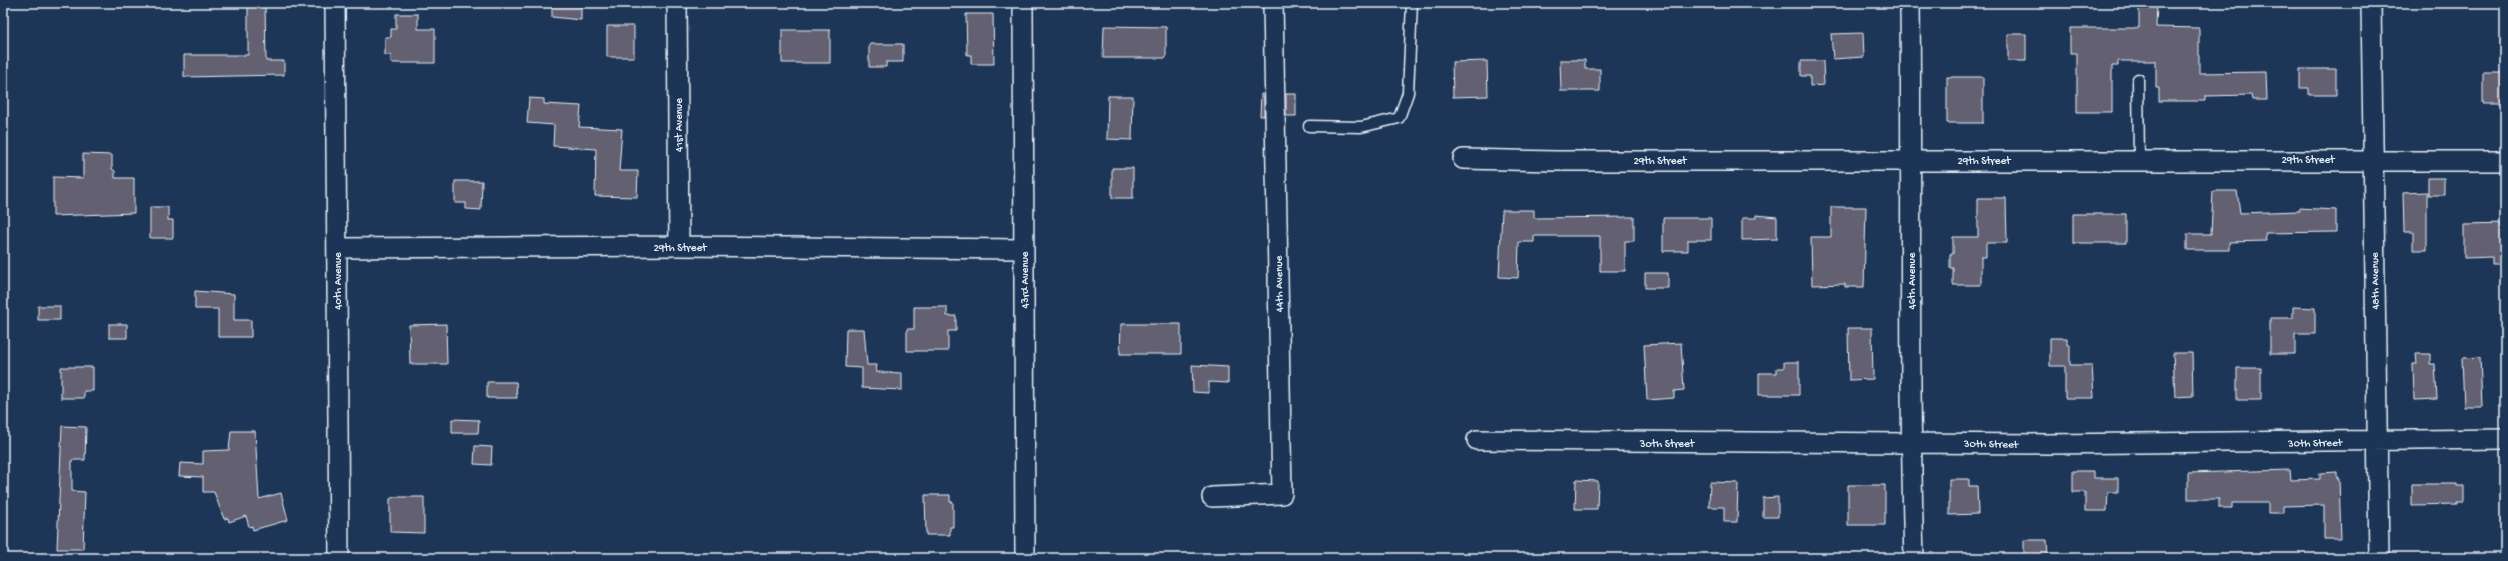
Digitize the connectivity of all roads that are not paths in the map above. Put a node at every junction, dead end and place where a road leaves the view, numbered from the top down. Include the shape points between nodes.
1 (335, 3) edge
2 (677, 3) edge
3 (1023, 3) edge
4 (1273, 3) edge
5 (1412, 3) edge
6 (1910, 3) edge
7 (2371, 3) edge
8 (2138, 79) dead end
9 (1309, 126) dead end
10 (1463, 158) dead end
11 (2373, 159) junction
12 (1912, 160) junction
13 (2139, 160) junction
14 (2505, 161) edge
15 (679, 246) junction
16 (337, 248) junction
17 (1024, 249) junction
18 (2505, 438) edge
19 (2376, 439) junction
20 (1477, 440) dead end
21 (1910, 442) junction
22 (1212, 497) dead end
23 (339, 558) edge
24 (1024, 558) edge
25 (1914, 558) edge
26 (2379, 558) edge

1 - 16 street, 40th Avenue
2 - 15 street, 41st Avenue
3 - 17 street, 43rd Avenue
4 - 22 street, 44th Avenue via 1282,494
5 - 9 lane via 1408,93 1399,118 1361,127
6 - 12 street, 46th Avenue
7 - 11 street, 48th Avenue
8 - 13 lane
10 - 12 street, 29th Street via 1556,161
11 - 13 street, 29th Street
11 - 14 street, 29th Street
11 - 19 street, 48th Avenue
12 - 13 street, 29th Street
12 - 21 street, 46th Avenue
15 - 16 street, 29th Street
15 - 17 street, 29th Street
16 - 23 street, 40th Avenue
17 - 24 street, 43rd Avenue
18 - 19 street, 30th Street
19 - 21 street, 30th Street via 2048,444
19 - 26 street, 48th Avenue
20 - 21 street, 30th Street via 1618,443
21 - 25 street, 46th Avenue

